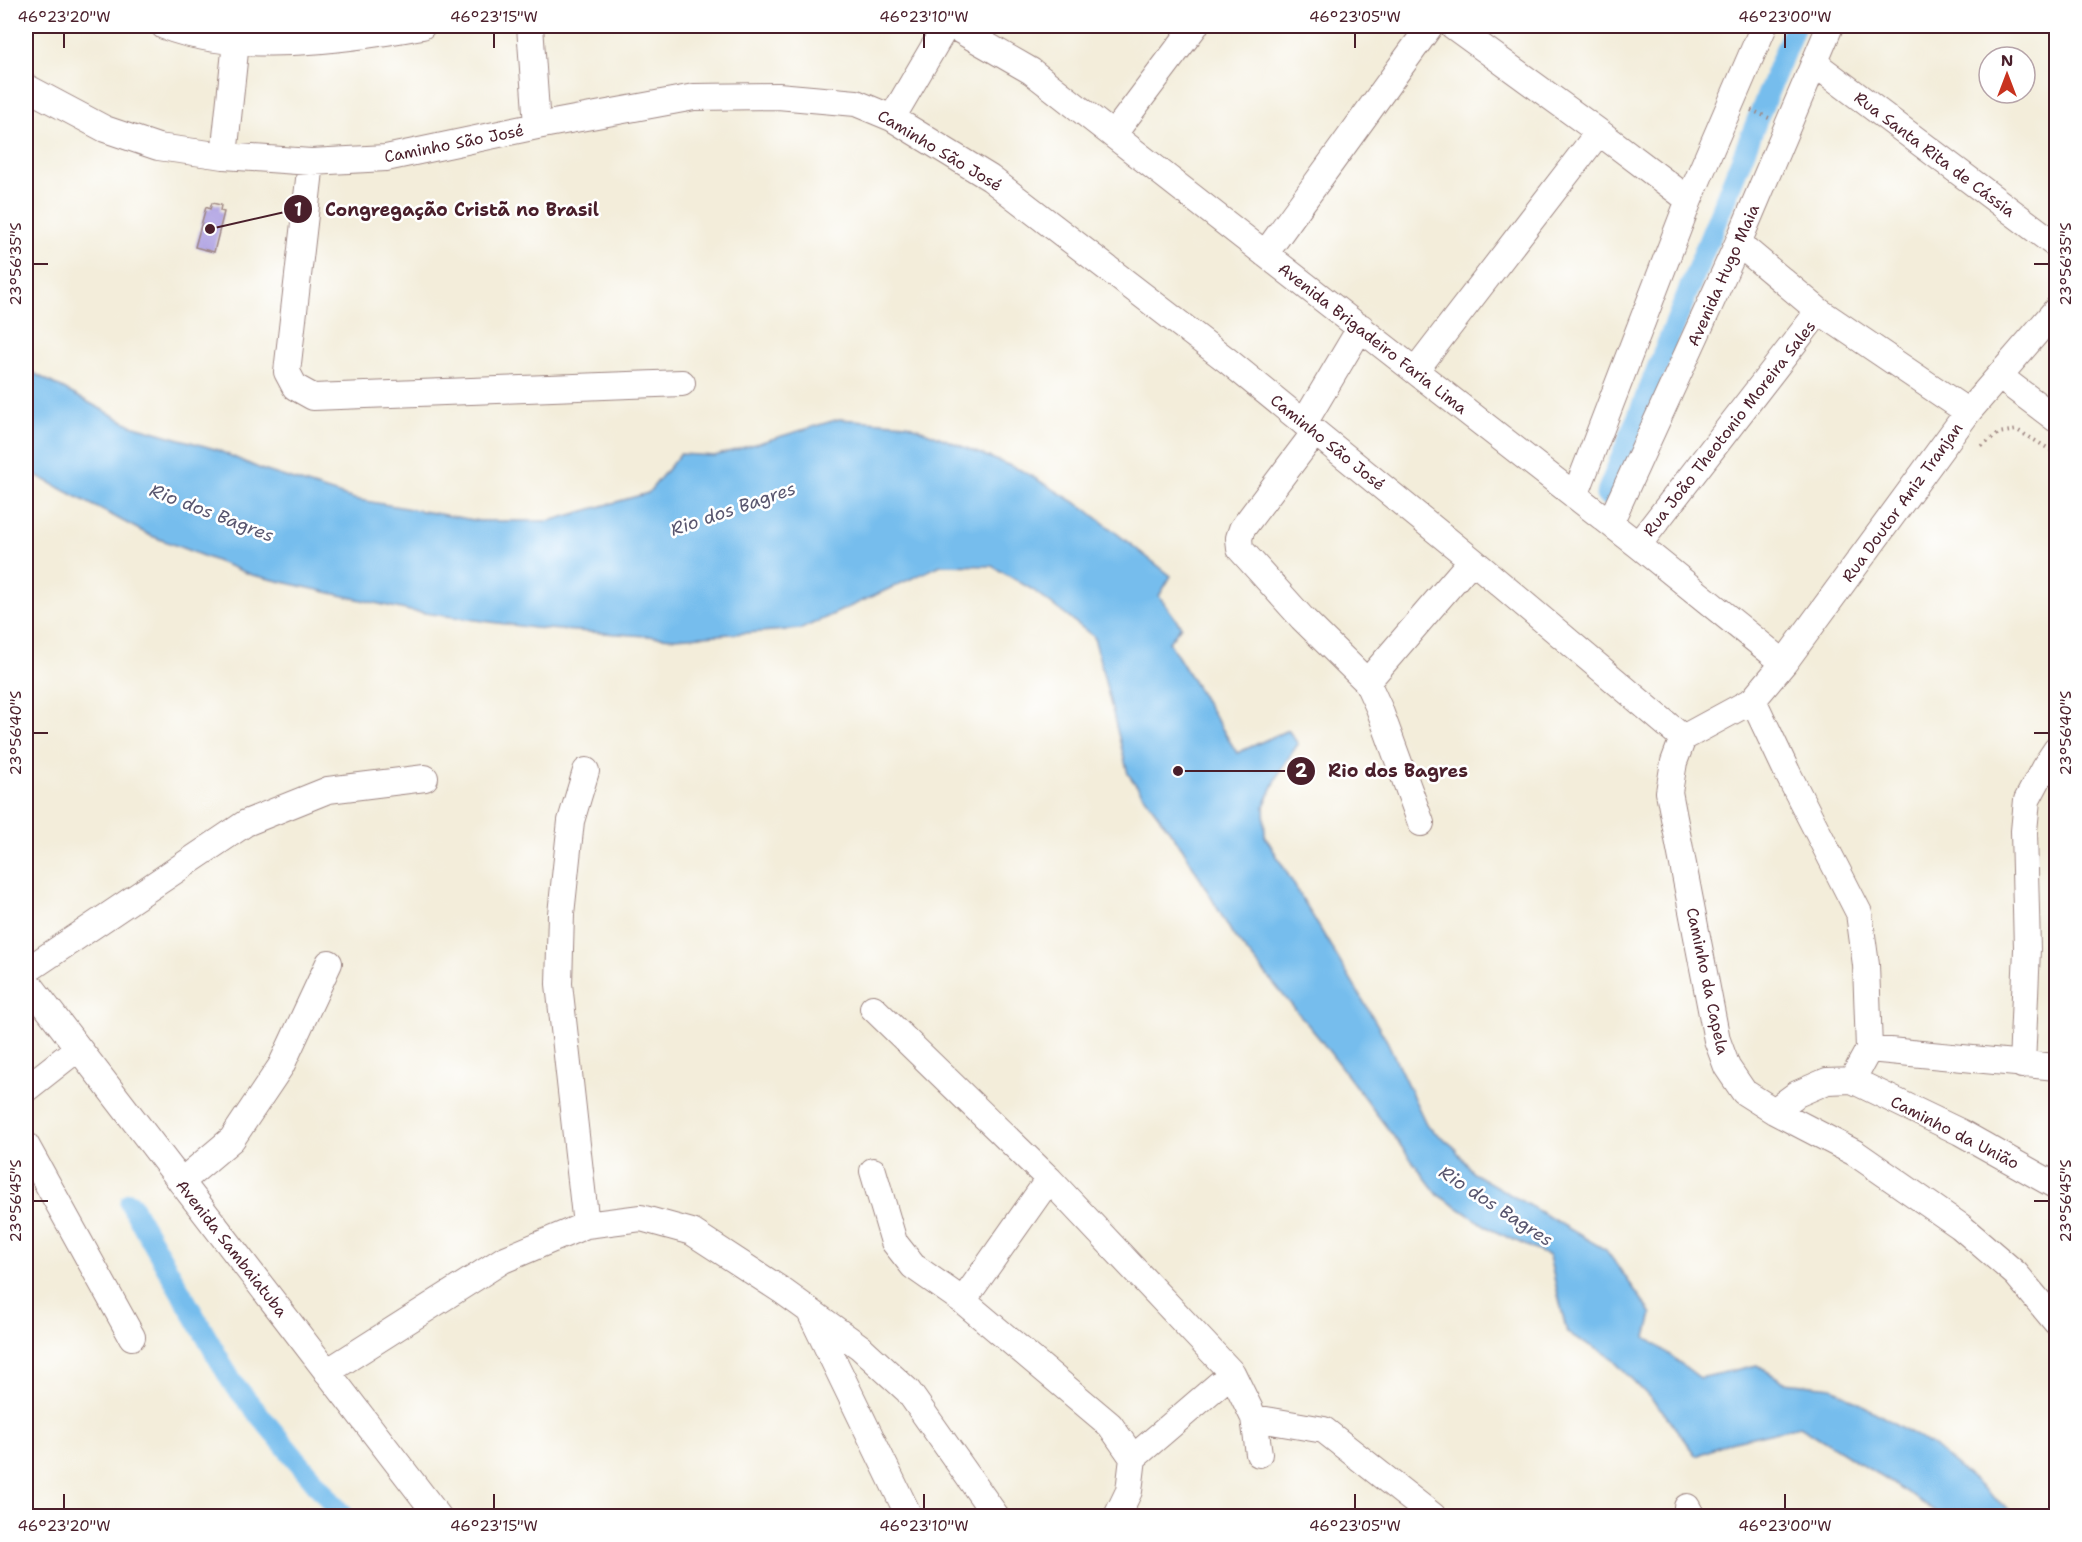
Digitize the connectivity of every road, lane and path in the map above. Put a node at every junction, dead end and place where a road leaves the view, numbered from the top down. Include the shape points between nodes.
1 (164, 26) edge
2 (422, 26) edge
3 (530, 26) edge
4 (1195, 26) edge
5 (1430, 26) edge
6 (1453, 26) edge
7 (1764, 26) edge
8 (1830, 26) edge
9 (958, 27) edge
10 (236, 42) junction
11 (1814, 63) junction
12 (26, 87) edge
13 (1731, 101) junction
14 (892, 118) junction
15 (537, 126) junction
16 (1788, 126) junction
17 (1599, 132) junction
18 (1113, 135) junction
19 (224, 156) junction
20 (311, 162) junction
21 (1689, 200) junction
22 (1738, 243) junction
23 (2056, 245) edge
24 (1265, 254) junction
25 (1819, 310) junction
26 (2056, 310) edge
27 (1361, 327) junction
28 (1415, 371) junction
29 (1999, 376) junction
30 (682, 383) dead end
31 (1968, 412) junction
32 (2056, 419) edge
33 (1310, 428) junction
34 (1982, 446) dead end
35 (2056, 453) edge
36 (1575, 496) junction
37 (1610, 523) junction
38 (1638, 544) junction
39 (1472, 560) junction
40 (1784, 663) junction
41 (1367, 682) junction
42 (1754, 700) junction
43 (1683, 738) junction
44 (2056, 750) edge
45 (586, 771) dead end
46 (425, 778) dead end
47 (1421, 823) dead end
48 (329, 963) dead end
49 (26, 971) edge
50 (26, 980) edge
51 (873, 1008) dead end
52 (78, 1048) junction
53 (1869, 1049) junction
54 (2022, 1065) junction
55 (2056, 1067) edge
56 (1852, 1080) junction
57 (26, 1089) edge
58 (1774, 1111) junction
59 (26, 1145) edge
60 (873, 1171) dead end
61 (1049, 1179) junction
62 (181, 1182) junction
63 (2056, 1186) edge
64 (586, 1225) junction
65 (963, 1301) junction
66 (809, 1310) junction
67 (2056, 1322) edge
68 (132, 1337) dead end
69 (327, 1372) junction
70 (1232, 1373) junction
71 (1254, 1418) junction
72 (1259, 1454) dead end
73 (1133, 1458) junction
74 (438, 1516) edge
75 (909, 1516) edge
76 (996, 1516) edge
77 (1117, 1516) edge
78 (1433, 1516) edge

1 - 10 street
2 - 10 street via 307,41
3 - 15 street
4 - 18 street
5 - 24 street
6 - 17 street
7 - 13 street
8 - 11 street, Avenida Hugo Maia
9 - 14 street
9 - 18 street, Avenida Brigadeiro Faria Lima via 1031,71
10 - 19 street
11 - 16 street, Avenida Hugo Maia
11 - 23 street, Rua Santa Rita de Cássia
12 - 19 street, Caminho São José via 105,129 158,147
13 - 16 path
13 - 21 street
14 - 15 street, Caminho São José via 856,103 778,96 694,97
14 - 33 street, Caminho São José via 990,178
15 - 20 street, Caminho São José via 386,158
16 - 22 street, Avenida Hugo Maia
17 - 21 street
17 - 28 street
18 - 24 street, Avenida Brigadeiro Faria Lima
19 - 20 street, Caminho São José
20 - 30 street via 287,372 295,387 313,397
21 - 36 street
22 - 25 street
22 - 37 street, Avenida Hugo Maia
24 - 27 street, Avenida Brigadeiro Faria Lima
25 - 31 street
25 - 38 street, Rua João Theotonio Moreira Sales
26 - 29 street, Rua Doutor Aniz Tranjan
27 - 28 street, Avenida Brigadeiro Faria Lima
27 - 33 street
28 - 36 street, Avenida Brigadeiro Faria Lima
29 - 31 street, Rua Doutor Aniz Tranjan
29 - 32 street
31 - 40 street, Rua Doutor Aniz Tranjan
33 - 39 street, Caminho São José
33 - 41 street via 1242,529 1240,549
34 - 35 path via 1999,433 2017,430
36 - 37 street, Avenida Brigadeiro Faria Lima
37 - 38 street, Avenida Brigadeiro Faria Lima
38 - 40 street, Avenida Brigadeiro Faria Lima
39 - 41 street
39 - 43 street, Caminho São José
40 - 42 street, Rua Doutor Aniz Tranjan
41 - 47 street
42 - 43 street
42 - 53 street via 1859,913 1866,965
43 - 58 street, Caminho da Capela via 1669,792 1717,1040 1727,1067 1744,1092
44 - 54 street via 2027,801
45 - 64 street via 571,821 561,914 559,984
46 - 49 street via 328,790 246,823
48 - 62 street via 281,1066 232,1139
50 - 52 street, Avenida Sambaiatuba
51 - 61 street
52 - 57 street
52 - 62 street, Avenida Sambaiatuba
53 - 54 street
53 - 56 street
54 - 55 street
56 - 58 street via 1827,1081 1797,1094
56 - 63 street, Caminho da União via 1960,1132
58 - 67 street, Caminho da Capela via 1855,1154 1960,1226 2016,1274
59 - 68 street
60 - 65 street via 894,1242 913,1266
61 - 65 street
61 - 70 street
62 - 69 street, Avenida Sambaiatuba
64 - 66 street via 641,1218 692,1232
64 - 69 street via 503,1260
65 - 73 street via 1110,1425
66 - 75 street
66 - 76 street via 860,1347 908,1391
69 - 74 street, Avenida Sambaiatuba
70 - 71 street
70 - 73 street
71 - 72 street
71 - 78 street via 1324,1430
73 - 77 street via 1129,1491

